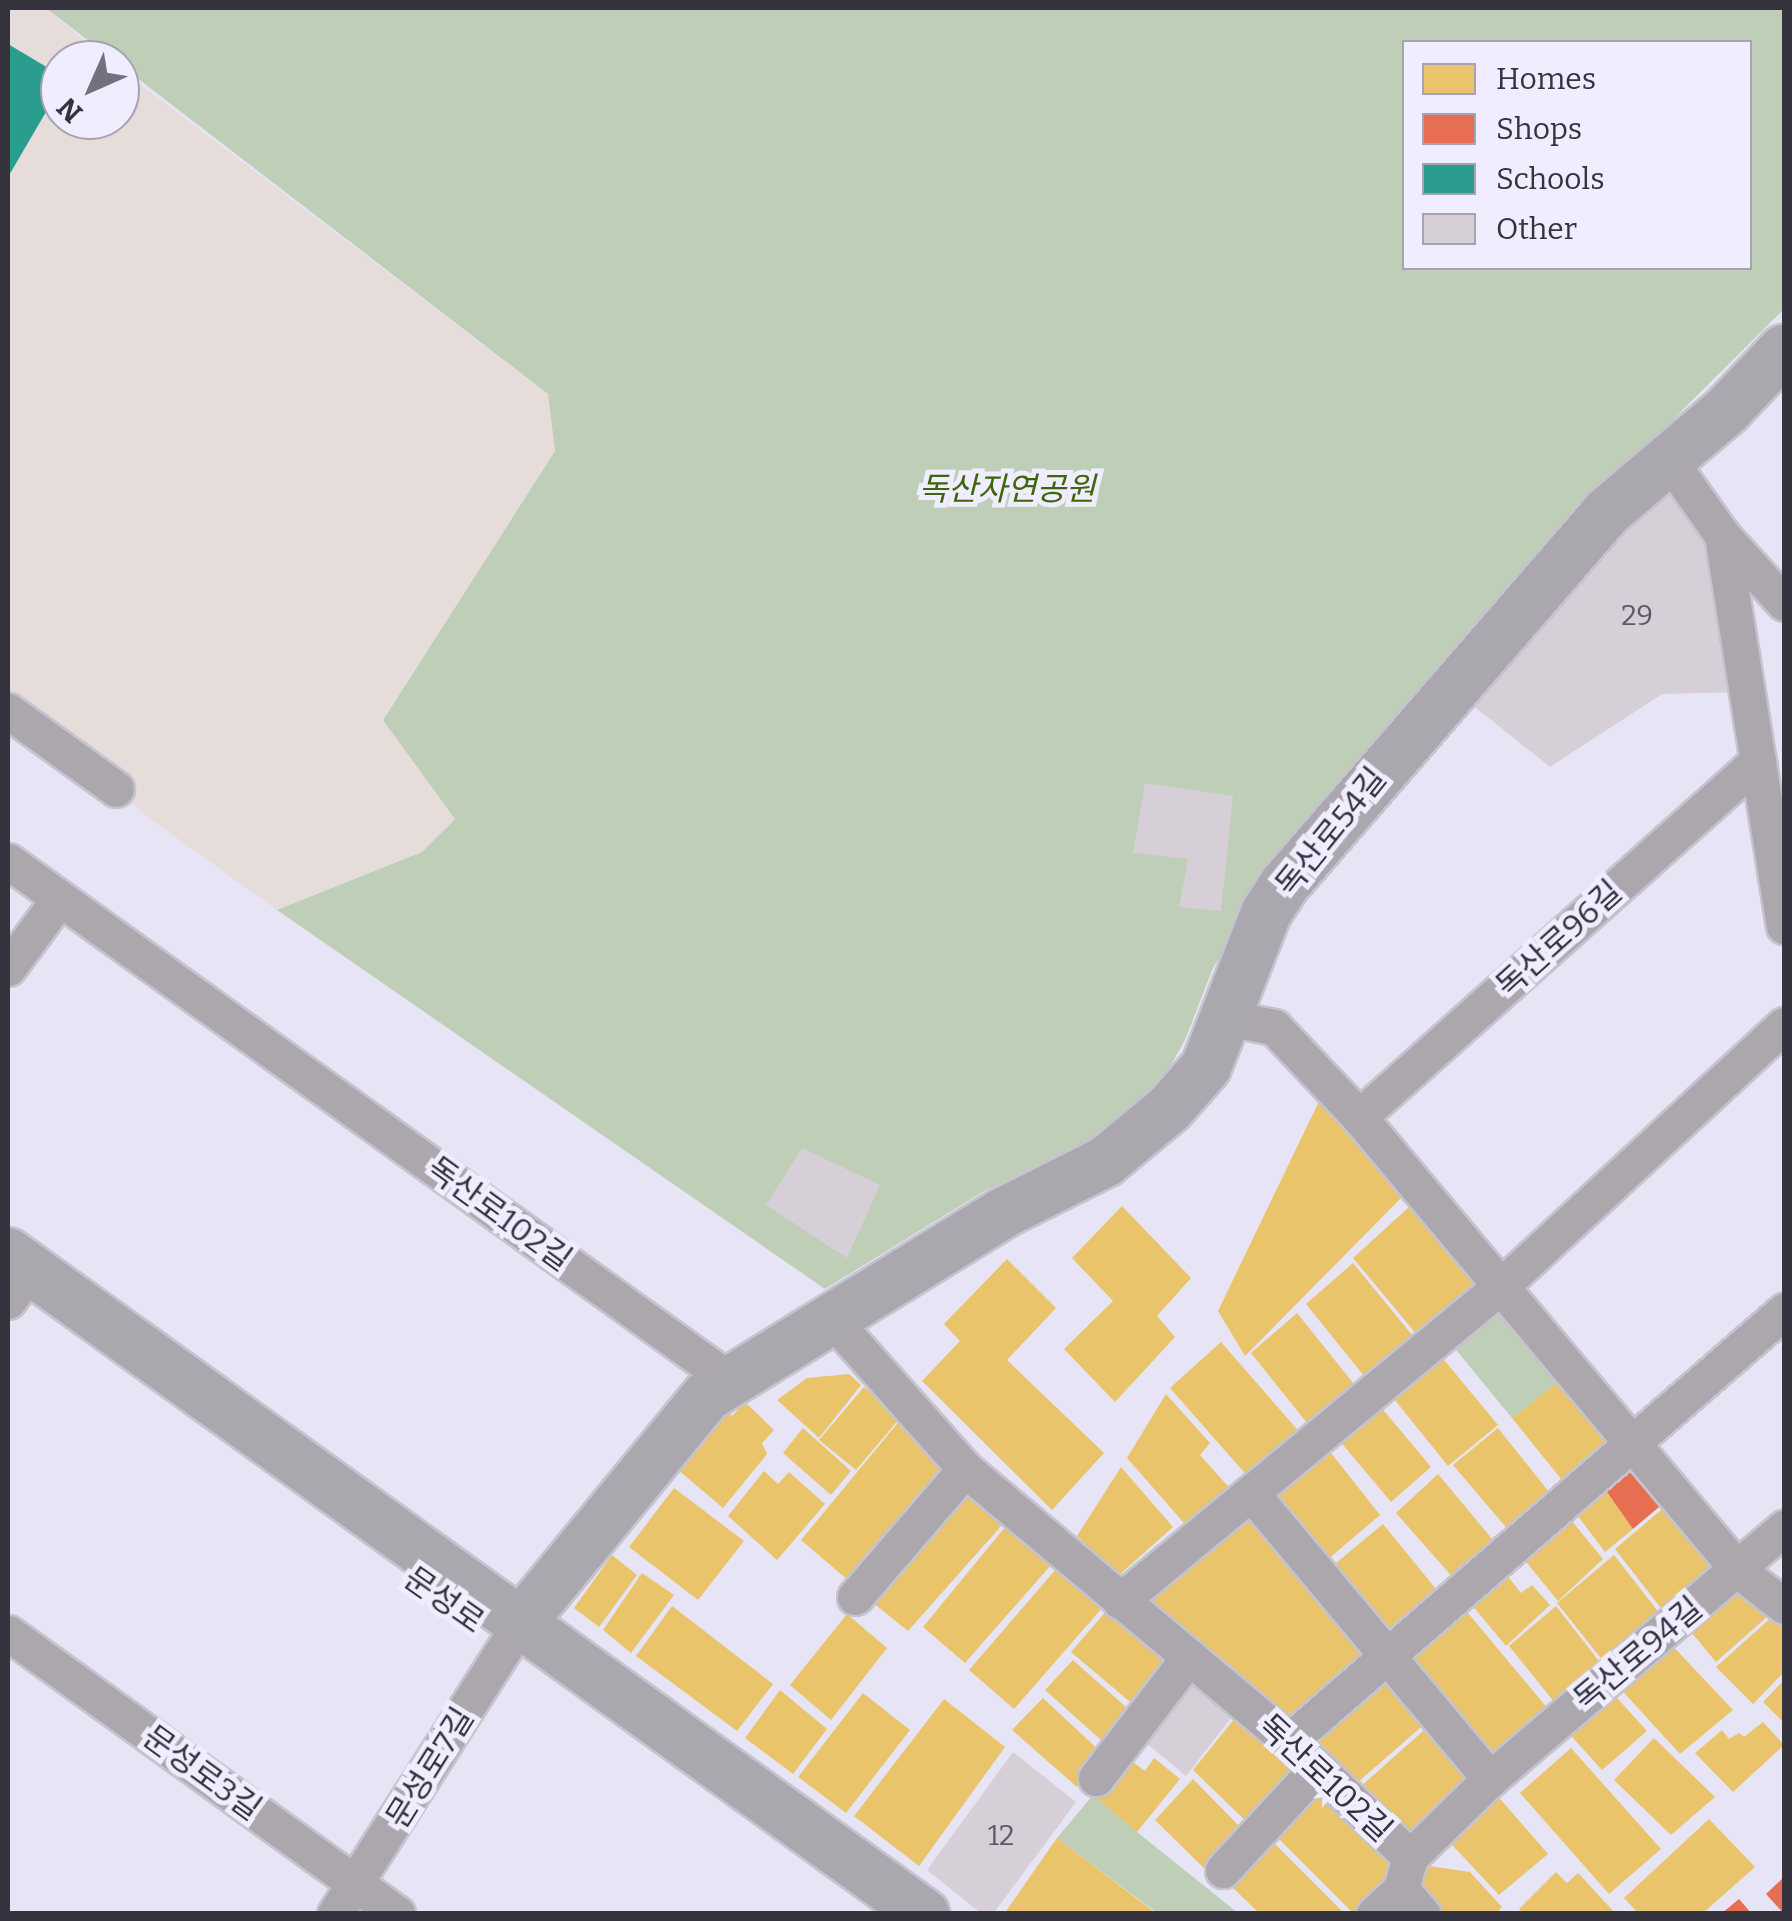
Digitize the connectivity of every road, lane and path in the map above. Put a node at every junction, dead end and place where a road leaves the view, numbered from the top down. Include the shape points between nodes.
1 (1784, 350) edge
2 (1667, 457) junction
3 (1722, 536) junction
4 (1784, 603) edge
5 (8, 711) edge
6 (1758, 761) junction
7 (116, 789) dead end
8 (8, 862) edge
9 (59, 899) junction
10 (1784, 926) edge
11 (8, 968) edge
12 (1228, 1018) junction
13 (1784, 1025) edge
14 (1359, 1117) junction
15 (12, 1283) edge
16 (1500, 1287) junction
17 (1784, 1311) edge
18 (832, 1319) junction
19 (732, 1380) junction
20 (1632, 1444) junction
21 (965, 1468) junction
22 (1251, 1493) junction
23 (1784, 1528) edge
24 (1738, 1570) junction
25 (855, 1597) dead end
26 (1120, 1601) junction
27 (1784, 1606) edge
28 (8, 1633) edge
29 (515, 1633) junction
30 (1386, 1656) junction
31 (1188, 1657) junction
32 (1289, 1741) junction
33 (1317, 1768) junction
34 (1096, 1778) dead end
35 (1490, 1779) junction
36 (1223, 1870) dead end
37 (357, 1884) junction
38 (1411, 1886) edge
39 (335, 1914) edge
40 (397, 1914) edge
41 (874, 1914) edge
42 (924, 1914) edge
43 (1374, 1914) edge

1 - 2 street, 독산로54길 via 1727,410
2 - 3 street
2 - 12 street, 독산로54길 via 1526,599 1285,884 1266,914
3 - 4 street
3 - 6 street
5 - 7 street
6 - 10 street
6 - 14 street, 독산로96길
8 - 9 street, 독산로102길
9 - 11 street
9 - 19 street, 독산로102길
12 - 14 street via 1274,1027
12 - 18 street, 독산로54길 via 1206,1067 1105,1162 1003,1213
13 - 16 street
14 - 16 street
15 - 29 street, 문성로
16 - 20 street
16 - 22 street
17 - 20 street
18 - 19 street
18 - 21 street, 독산로102길
19 - 29 street, 문성로 via 706,1396
20 - 24 street
20 - 30 street
21 - 25 street
21 - 26 street, 독산로102길
22 - 26 street
22 - 30 street
23 - 24 street, 독산로94길
24 - 27 street
24 - 35 street, 독산로94길
26 - 31 street, 독산로102길
28 - 37 street, 문성로3길
29 - 37 street, 문성로7길
29 - 41 street, 문성로
29 - 42 street, 문성로
30 - 32 street
30 - 35 street
31 - 32 street, 독산로102길
31 - 34 street
32 - 33 street, 독산로102길
33 - 36 street
33 - 38 street, 독산로102길
35 - 38 street, 독산로94길
37 - 39 street, 문성로7길
37 - 40 street, 문성로3길
38 - 43 street, 독산로94길

